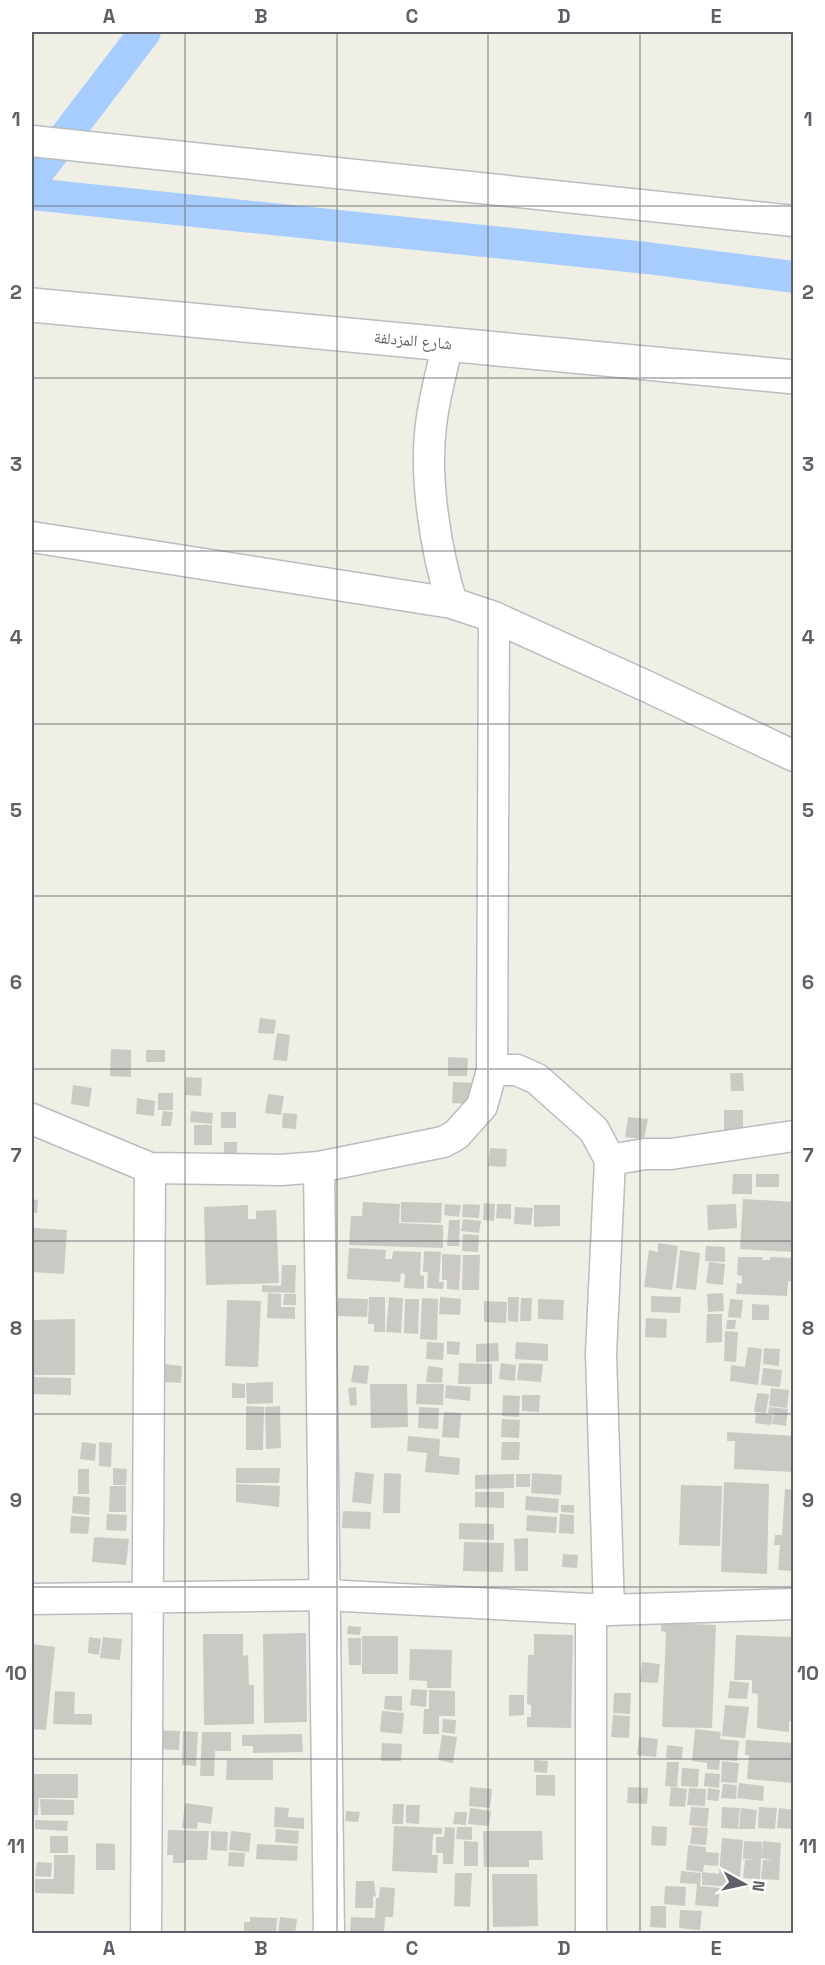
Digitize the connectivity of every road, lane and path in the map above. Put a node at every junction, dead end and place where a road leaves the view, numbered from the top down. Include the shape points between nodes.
1 (32, 141) edge
2 (794, 221) edge
3 (32, 305) edge
4 (448, 343) junction
5 (794, 377) edge
6 (32, 537) edge
7 (452, 603) junction
8 (494, 617) junction
9 (794, 756) edge
10 (492, 1070) junction
11 (32, 1119) edge
12 (794, 1136) edge
13 (610, 1160) junction
14 (319, 1167) junction
15 (150, 1168) junction
16 (325, 1595) junction
17 (149, 1597) junction
18 (32, 1599) edge
19 (794, 1604) edge
20 (600, 1610) junction
21 (146, 1934) edge
22 (329, 1934) edge
23 (591, 1934) edge

1 - 2 street
3 - 4 street, شارع المزدلفة
4 - 5 street, شارع المزدلفة
4 - 7 street via 430,426 438,544
6 - 7 street
7 - 8 street
8 - 9 street
8 - 10 street
10 - 13 street via 517,1070 537,1078 594,1130
10 - 14 street via 482,1106 456,1135 443,1142
11 - 15 street
12 - 13 street
13 - 20 street via 601,1354
14 - 15 street
14 - 16 street
15 - 17 street
16 - 17 street
16 - 20 street
16 - 22 street
17 - 18 street
17 - 21 street
19 - 20 street
20 - 23 street

